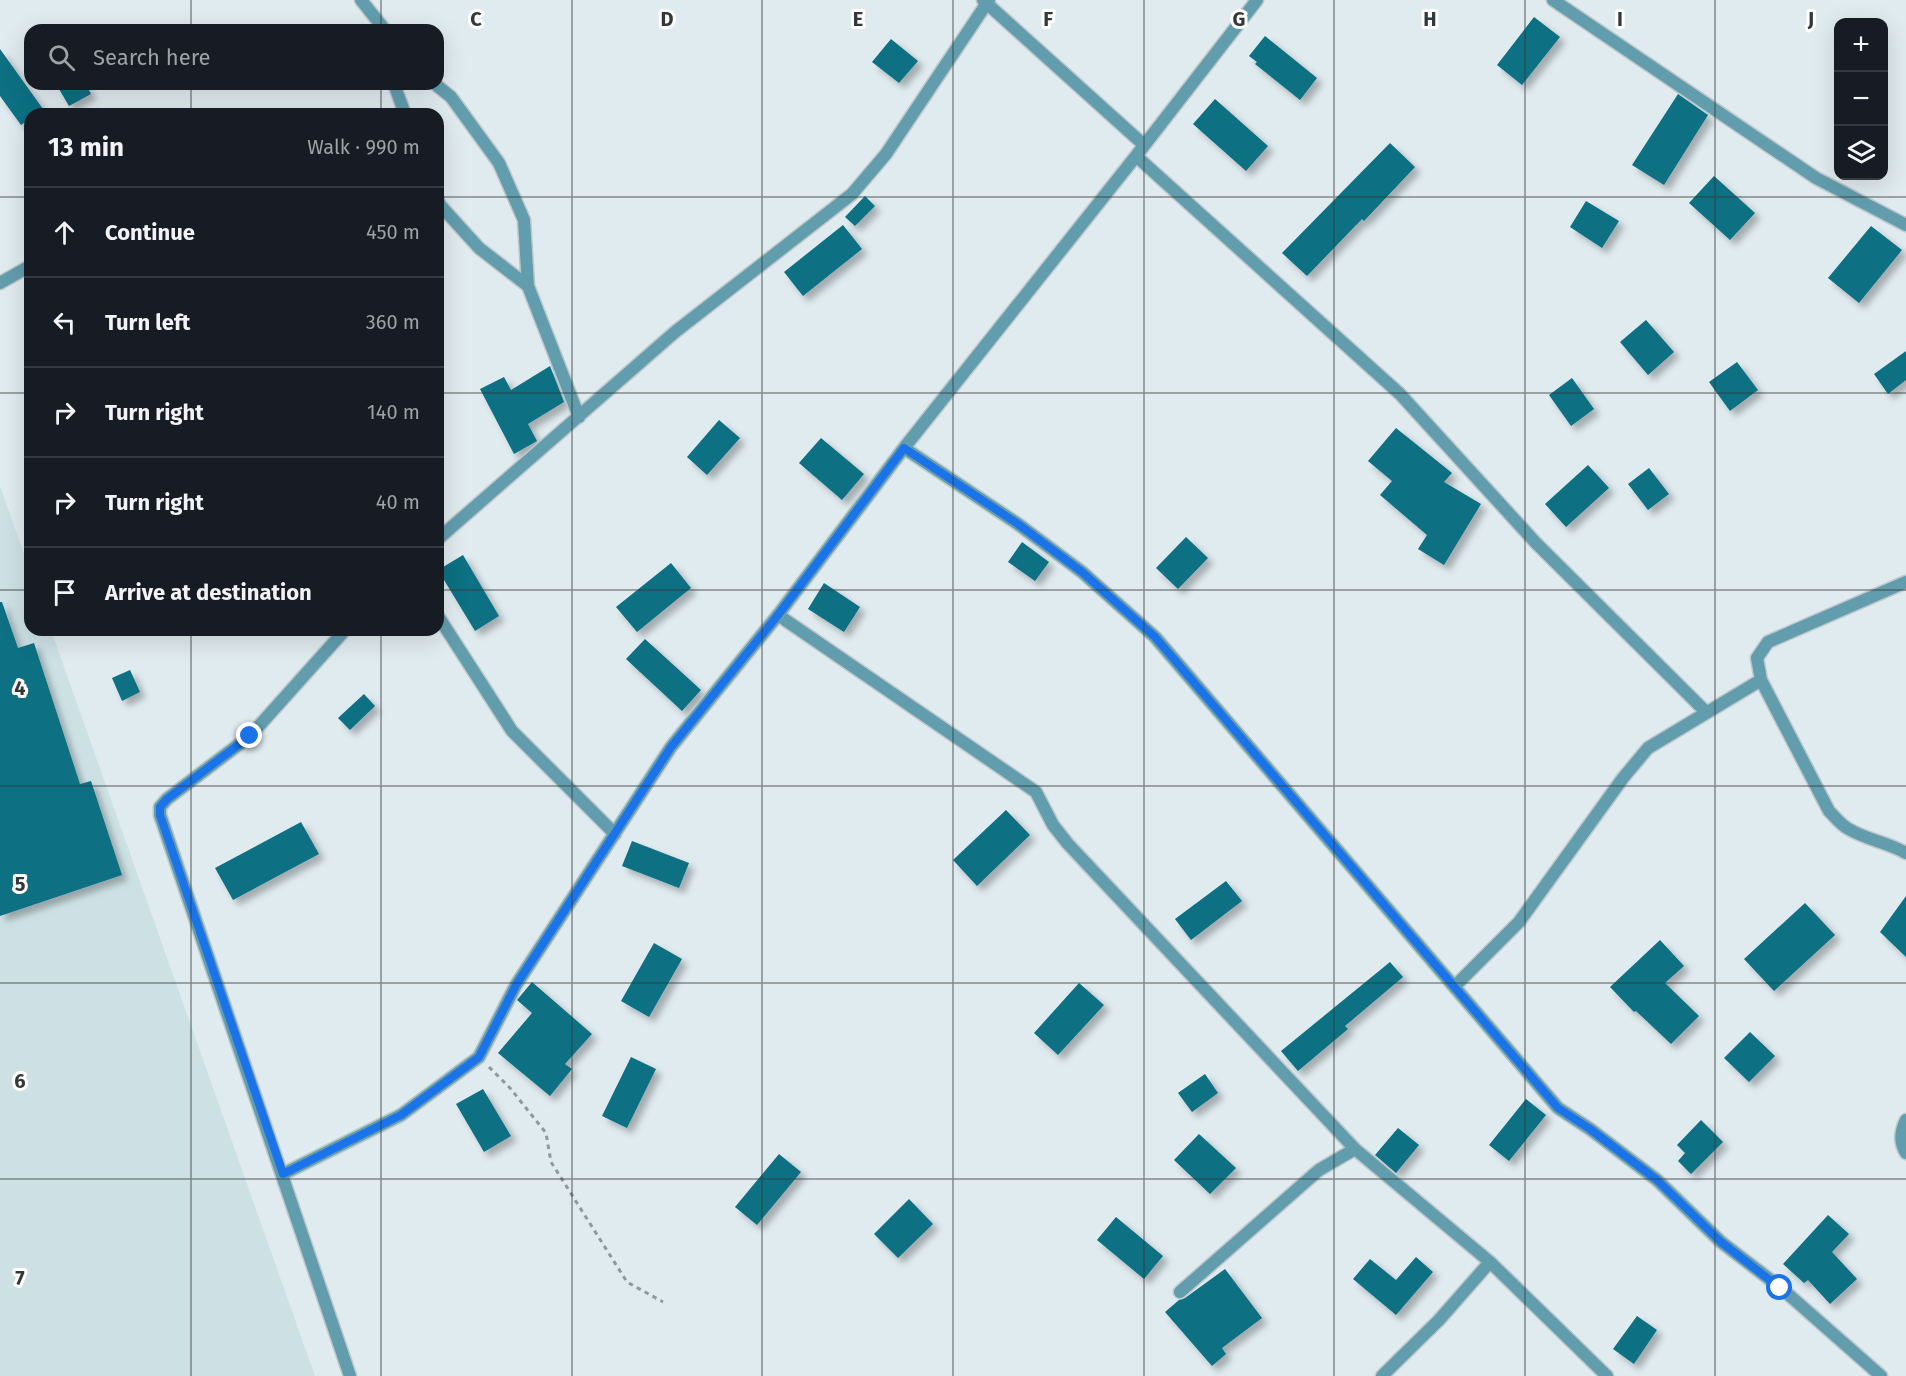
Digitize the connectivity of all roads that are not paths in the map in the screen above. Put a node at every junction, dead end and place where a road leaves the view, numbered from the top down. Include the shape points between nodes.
1 (1257, 0) edge
2 (1553, 0) edge
3 (986, 1) edge
4 (363, 2) edge
5 (372, 24) edge
6 (380, 24) edge
7 (396, 90) edge
8 (442, 90) edge
9 (403, 108) edge
10 (1140, 151) junction
11 (444, 209) edge
12 (1906, 225) edge
13 (24, 269) edge
14 (0, 282) edge
15 (528, 286) junction
16 (579, 417) junction
17 (904, 448) junction
18 (444, 534) edge
19 (1906, 582) edge
20 (778, 615) junction
21 (444, 625) edge
22 (340, 636) edge
23 (1761, 680) junction
24 (1706, 712) junction
25 (615, 834) junction
26 (1906, 853) edge
27 (1455, 986) junction
28 (1906, 1120) edge
29 (1355, 1149) junction
30 (1906, 1153) edge
31 (283, 1174) junction
32 (1490, 1262) junction
33 (1180, 1292) dead end
34 (350, 1376) edge
35 (1382, 1376) edge
36 (1607, 1376) edge
37 (1881, 1376) edge

1 - 10 street
2 - 12 street via 1816,178
3 - 10 street
3 - 16 street via 886,154 852,194 675,333
4 - 5 street
4 - 6 street
7 - 9 street
8 - 15 street via 499,163 524,220
10 - 17 street
10 - 24 street via 1400,394 1534,542
11 - 15 street via 479,248
13 - 14 street
15 - 16 street
16 - 18 street
17 - 20 street
17 - 27 street via 1073,565 1155,637
19 - 23 street via 1768,642 1757,658
20 - 25 street via 671,747
20 - 29 street via 1036,792 1053,825 1068,843
21 - 25 street via 512,731
22 - 31 street via 250,736 160,807
23 - 24 street
23 - 26 street via 1829,812 1845,827
24 - 27 street via 1648,748 1519,922
25 - 31 street via 516,985 479,1057 401,1115
27 - 37 street via 1558,1108 1657,1180 1721,1242
28 - 30 street via 1901,1145
29 - 32 street
29 - 33 street via 1319,1170
31 - 34 street
32 - 35 street
32 - 36 street

